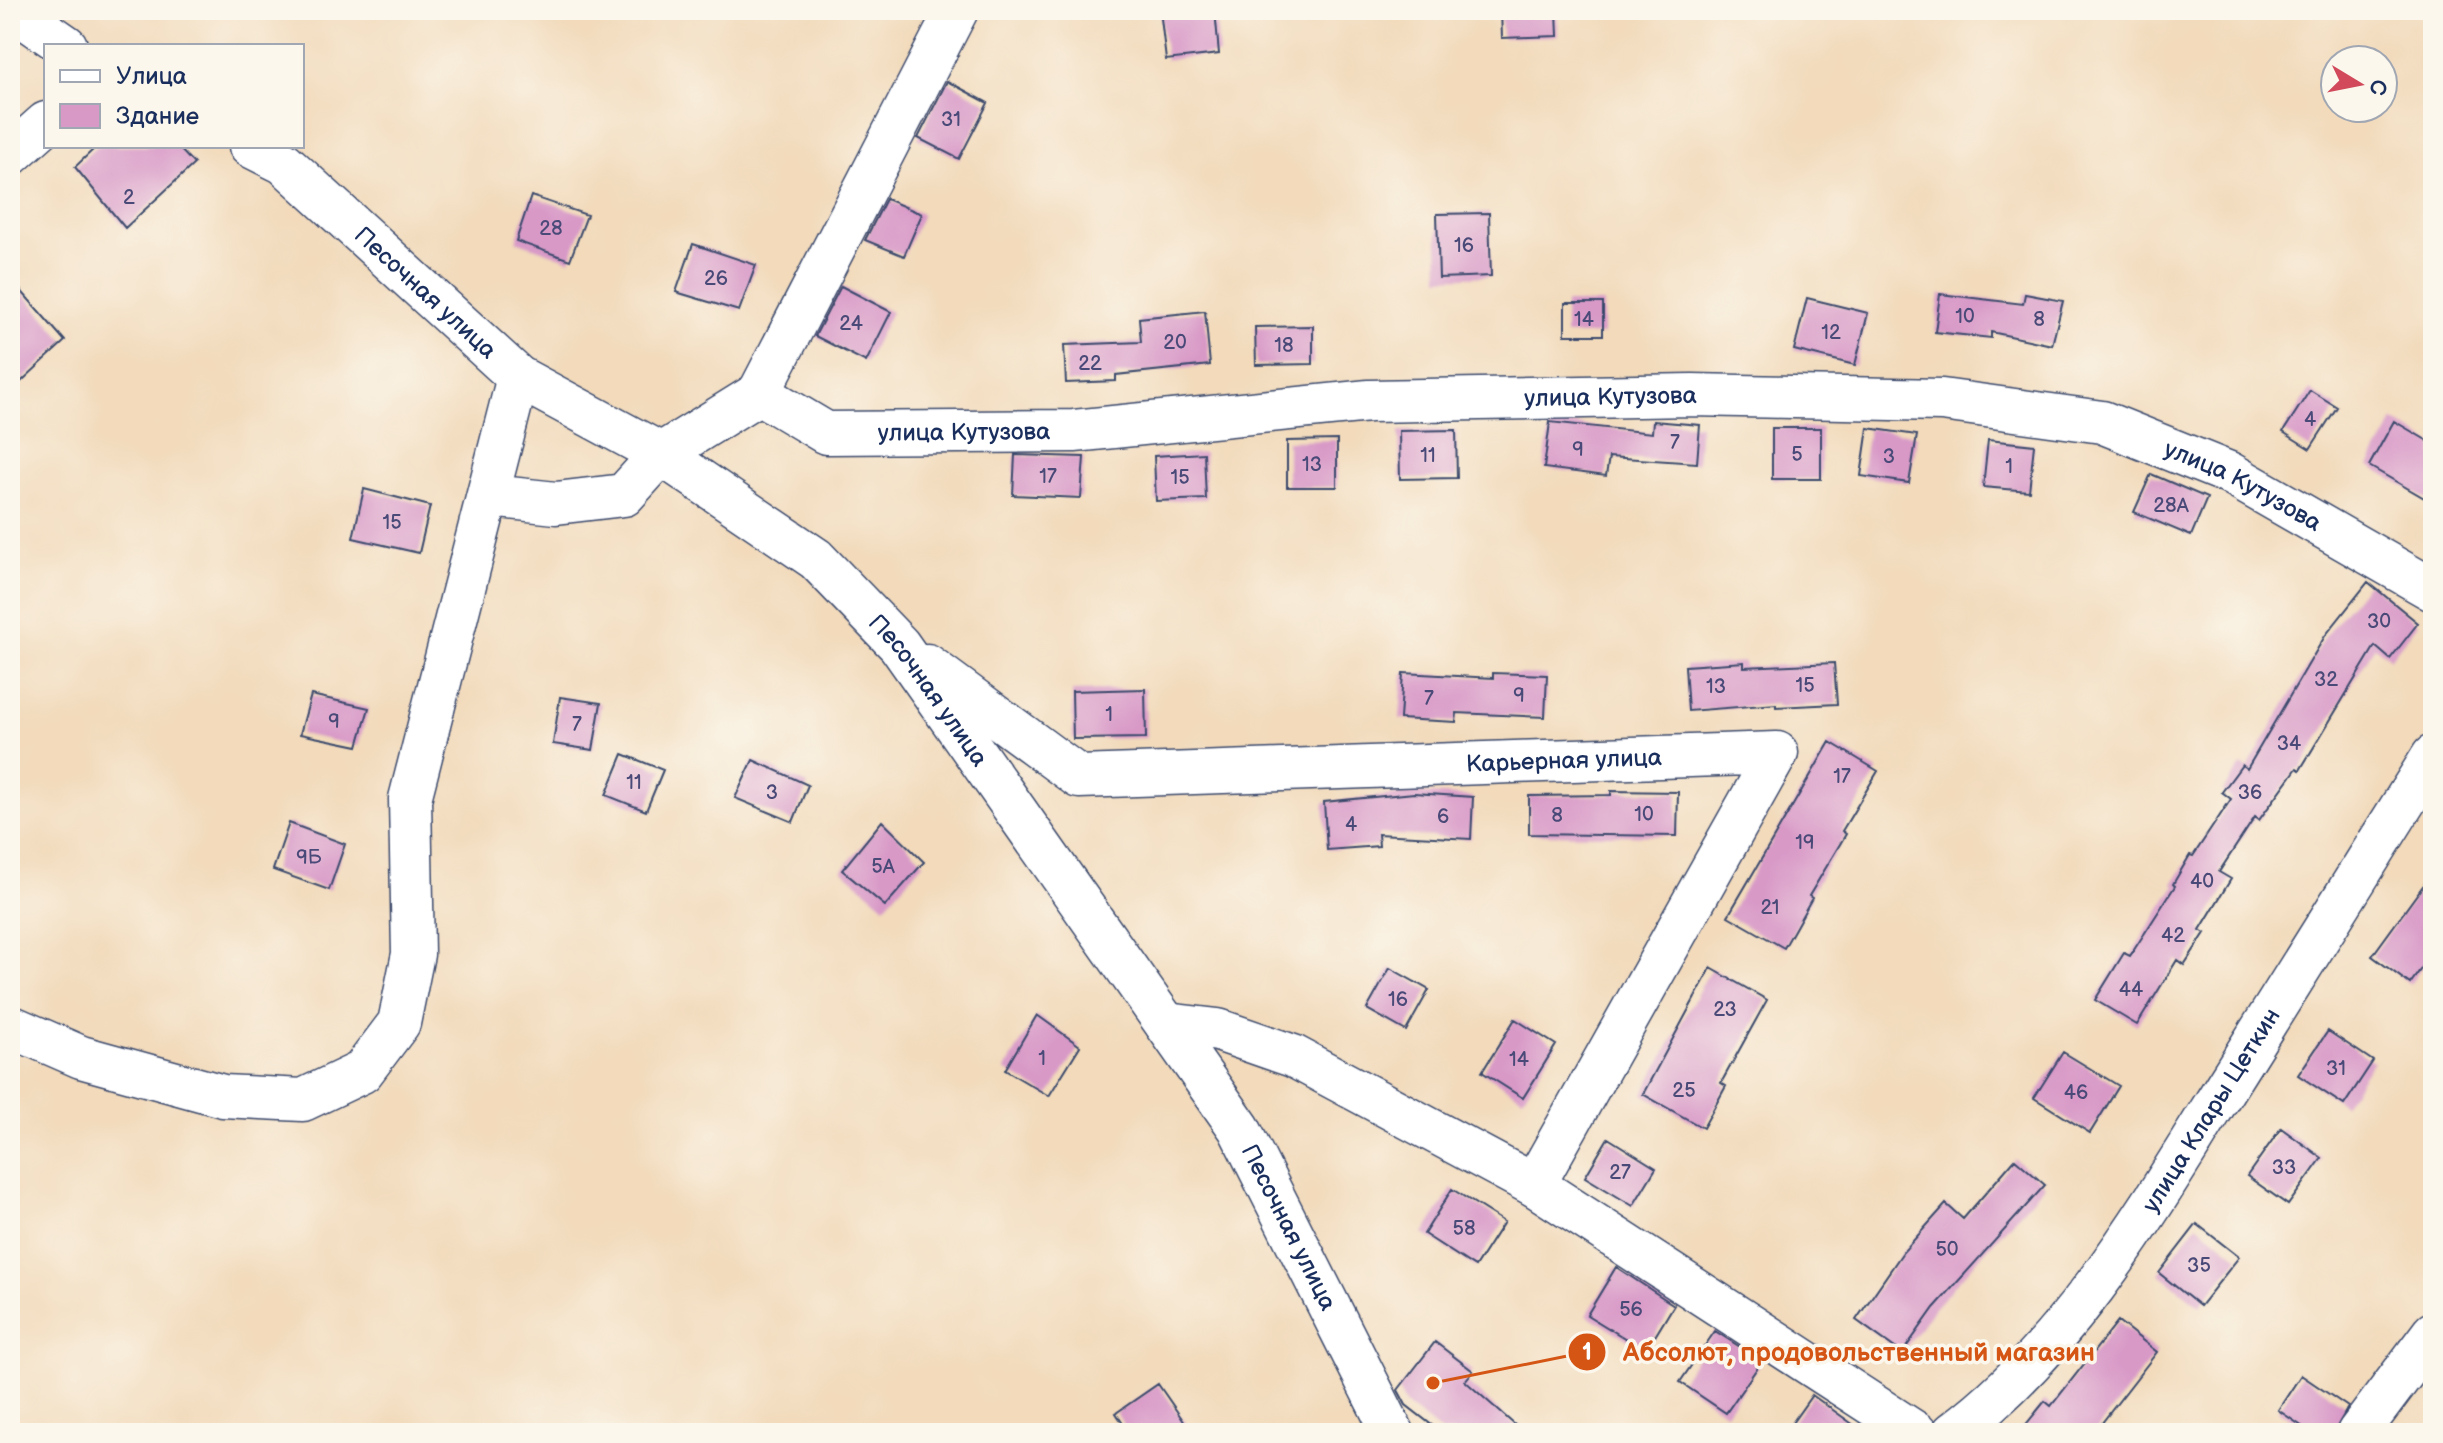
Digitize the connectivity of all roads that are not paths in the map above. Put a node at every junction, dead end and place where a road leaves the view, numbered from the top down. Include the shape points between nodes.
1 (14, 10) edge
2 (957, 10) edge
3 (63, 44) edge
4 (44, 125) edge
5 (254, 148) edge
6 (10, 155) edge
7 (518, 377) junction
8 (759, 393) junction
9 (661, 454) junction
10 (490, 496) junction
11 (2433, 590) edge
12 (899, 645) junction
13 (2433, 756) edge
14 (1166, 1024) junction
15 (10, 1026) edge
16 (1534, 1185) junction
17 (2433, 1333) edge
18 (1393, 1433) edge
19 (1916, 1433) edge
20 (1953, 1433) edge
21 (2358, 1433) edge

1 - 3 street
2 - 8 street
4 - 6 street
5 - 7 street, Песочная улица via 284,163
7 - 9 street, Песочная улица
7 - 10 street
8 - 9 street
8 - 11 street, улица Кутузова via 826,433 1074,431 1369,401 1692,395 1942,400 2102,422 2229,473
9 - 10 street via 624,495 556,503
9 - 12 street, Песочная улица via 816,559
10 - 15 street via 410,799 413,954 399,1023 362,1072 303,1100 223,1096 81,1057
12 - 14 street, Песочная улица
12 - 16 street, Карьерная улица via 1079,777 1777,753
13 - 20 street, улица Клары Цеткин via 2187,1148 2065,1327 1995,1402
14 - 16 street via 1218,1030 1293,1056
14 - 18 street, Песочная улица via 1239,1128
16 - 19 street
17 - 21 street

